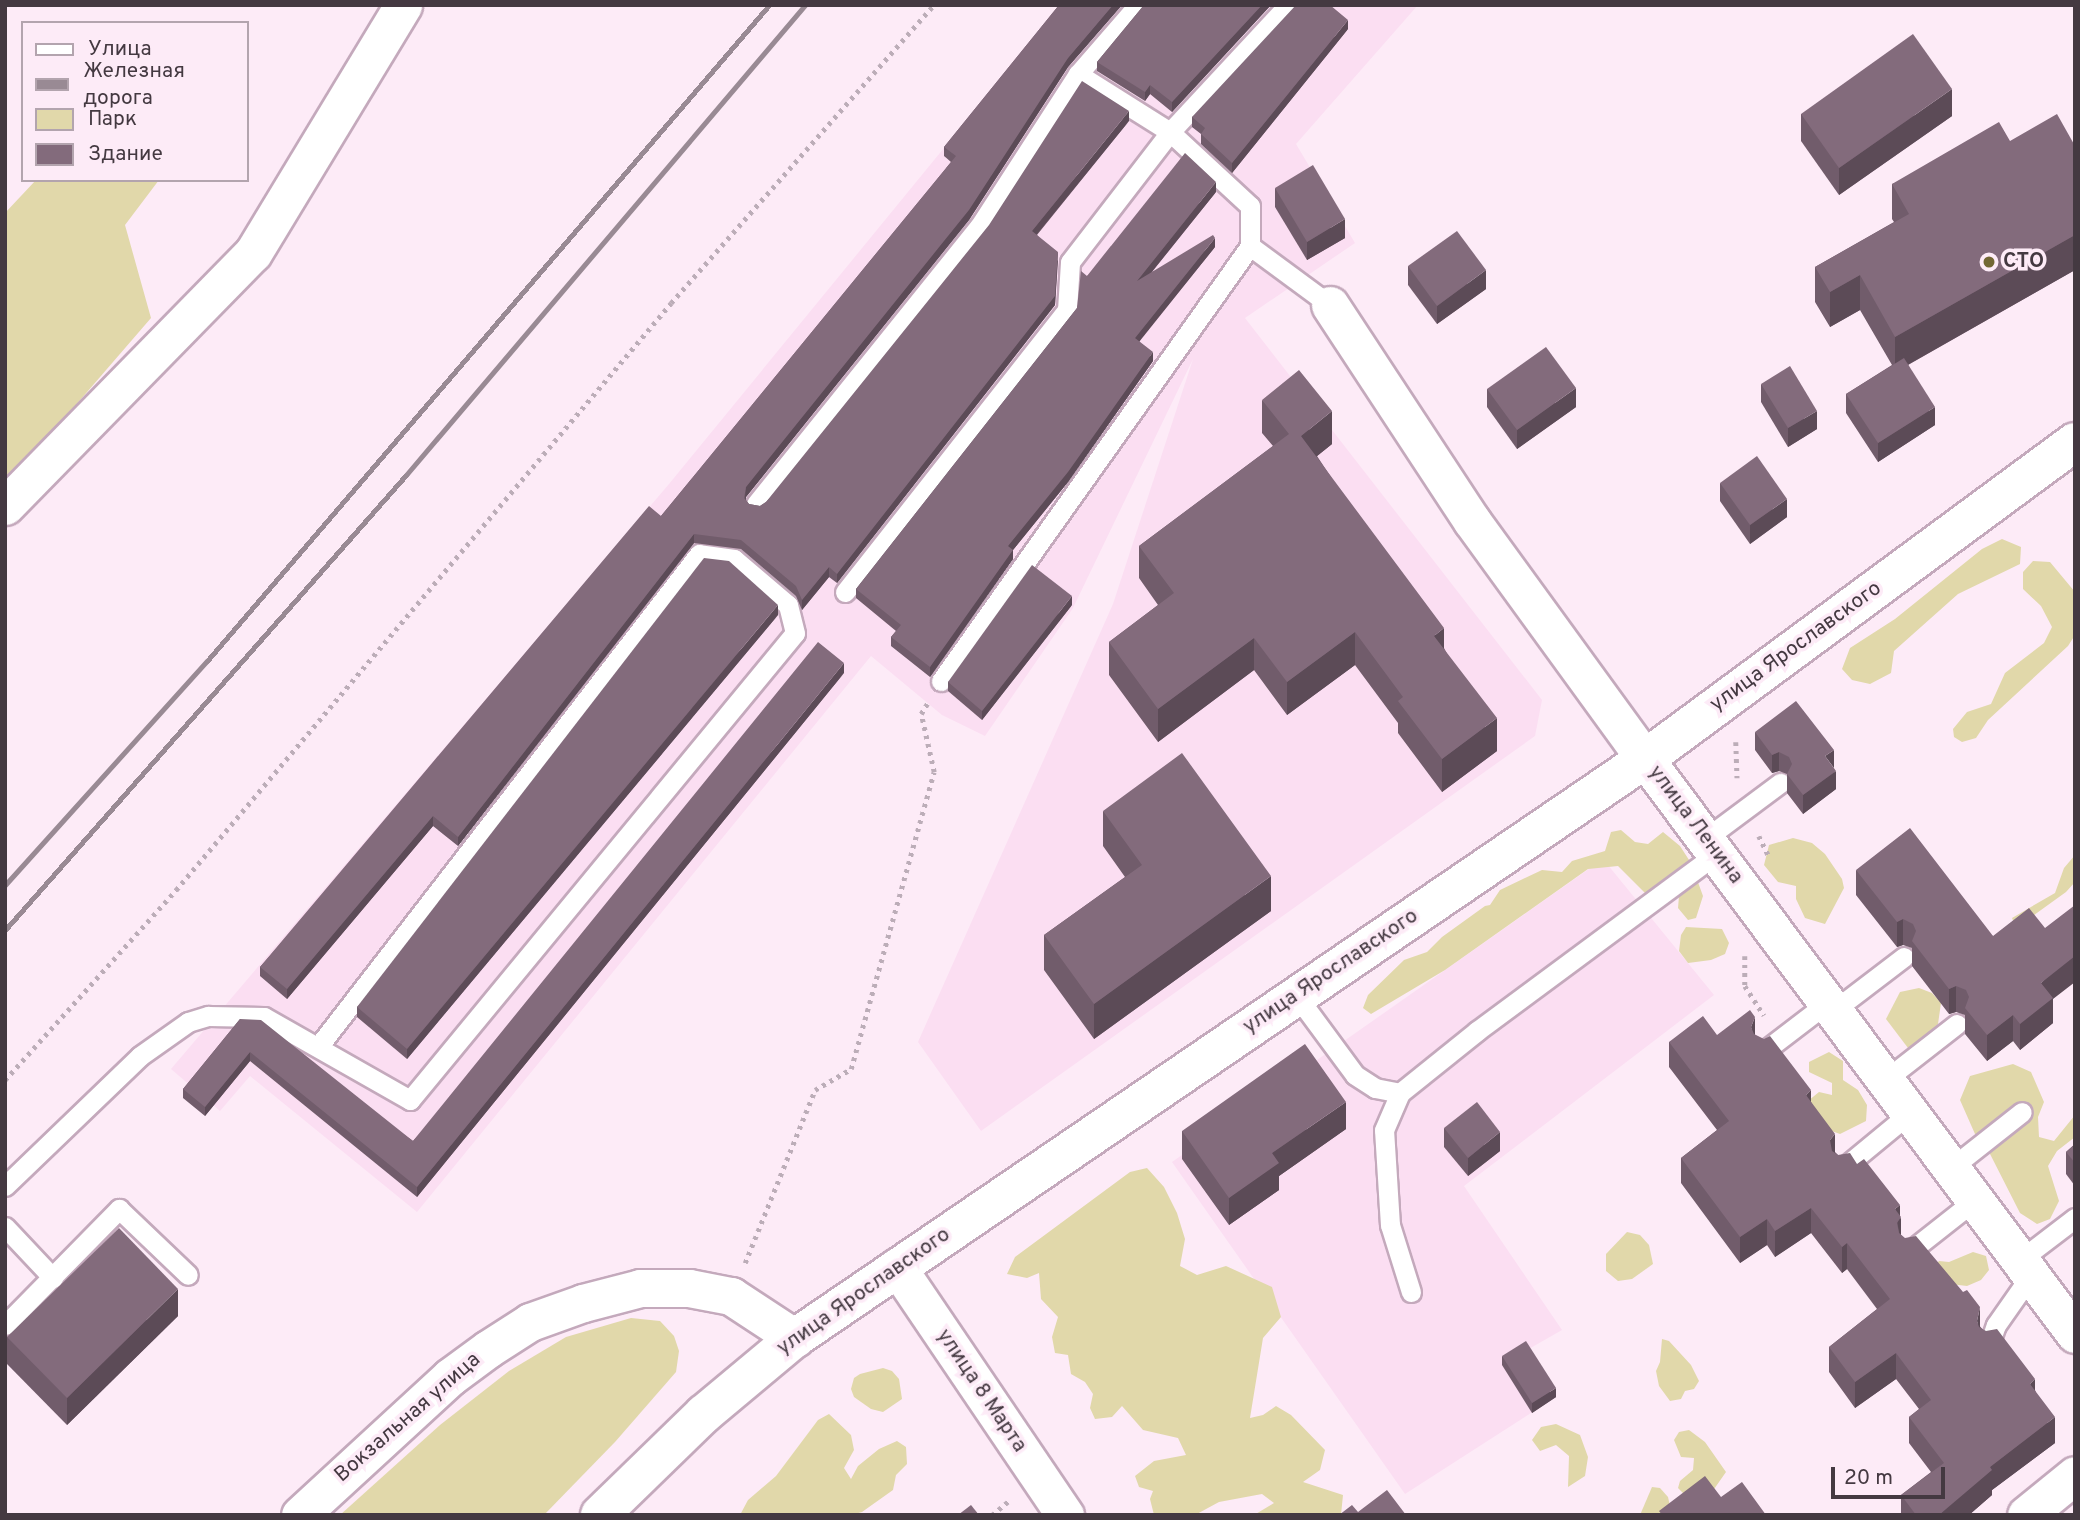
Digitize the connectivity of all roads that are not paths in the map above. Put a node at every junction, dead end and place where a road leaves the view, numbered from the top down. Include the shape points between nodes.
1 (403, 5) edge
2 (1138, 5) edge
3 (1288, 5) edge
4 (1078, 74) junction
5 (1170, 132) junction
6 (1250, 246) junction
7 (1330, 305) joint
8 (2075, 442) edge
9 (12, 488) edge
10 (756, 503) edge
11 (845, 592) dead end
12 (941, 681) road end
13 (1645, 759) junction
14 (1780, 783) dead end
15 (1711, 847) junction
16 (1904, 957) dead end
17 (1296, 995) junction
18 (1830, 1007) junction
19 (1957, 1024) dead end
20 (318, 1047) junction
21 (1763, 1052) edge
22 (1885, 1080) junction
23 (1400, 1093) junction
24 (2022, 1112) dead end
25 (1910, 1113) junction
26 (1951, 1168) junction
27 (1842, 1169) edge
28 (5, 1186) edge
29 (1975, 1200) junction
30 (2075, 1218) edge
31 (5, 1227) edge
32 (1909, 1252) edge
33 (897, 1267) junction
34 (2025, 1268) junction
35 (188, 1275) dead end
36 (53, 1278) junction
37 (1411, 1292) dead end
38 (5, 1325) edge
39 (2075, 1334) edge
40 (795, 1338) junction
41 (1989, 1345) edge
42 (2075, 1475) edge
43 (300, 1515) edge
44 (600, 1515) edge
45 (1065, 1515) edge
46 (2026, 1515) edge

1 - 9 street via 253,253
2 - 4 lane
3 - 5 lane
4 - 5 lane
4 - 10 lane via 979,228
5 - 6 lane via 1250,206
5 - 11 lane via 1070,262 1067,310
6 - 7 lane
6 - 12 lane
7 - 13 street, улица Ленина via 1472,521
8 - 13 street, улица Ярославского
13 - 15 street, улица Ленина
13 - 17 street, улица Ярославского
14 - 15 lane via 1746,808
15 - 18 street, улица Ленина
15 - 23 lane
16 - 18 lane
17 - 23 lane via 1355,1075 1375,1088
17 - 33 street, улица Ярославского
18 - 21 lane
18 - 22 street, улица Ленина
19 - 22 lane
20 - 20 lane via 699,554 734,559 788,605 795,633 410,1100
20 - 28 lane via 264,1017 208,1016 188,1022 140,1056
22 - 25 street, улица Ленина
23 - 37 lane via 1384,1130 1390,1225
24 - 26 lane
25 - 26 street, улица Ленина
25 - 27 lane
26 - 29 street, улица Ленина
29 - 32 lane
29 - 34 street, улица Ленина
30 - 34 lane
31 - 36 lane
33 - 40 street, улица Ярославского
33 - 45 street, улица 8 Марта
34 - 39 street, улица Ленина
34 - 41 lane
35 - 36 lane via 119,1209
36 - 38 lane
40 - 43 street, Вокзальная улица via 731,1296 689,1288 640,1288 583,1303 530,1322 450,1377
40 - 44 street, улица Ярославского via 704,1414
42 - 46 street

